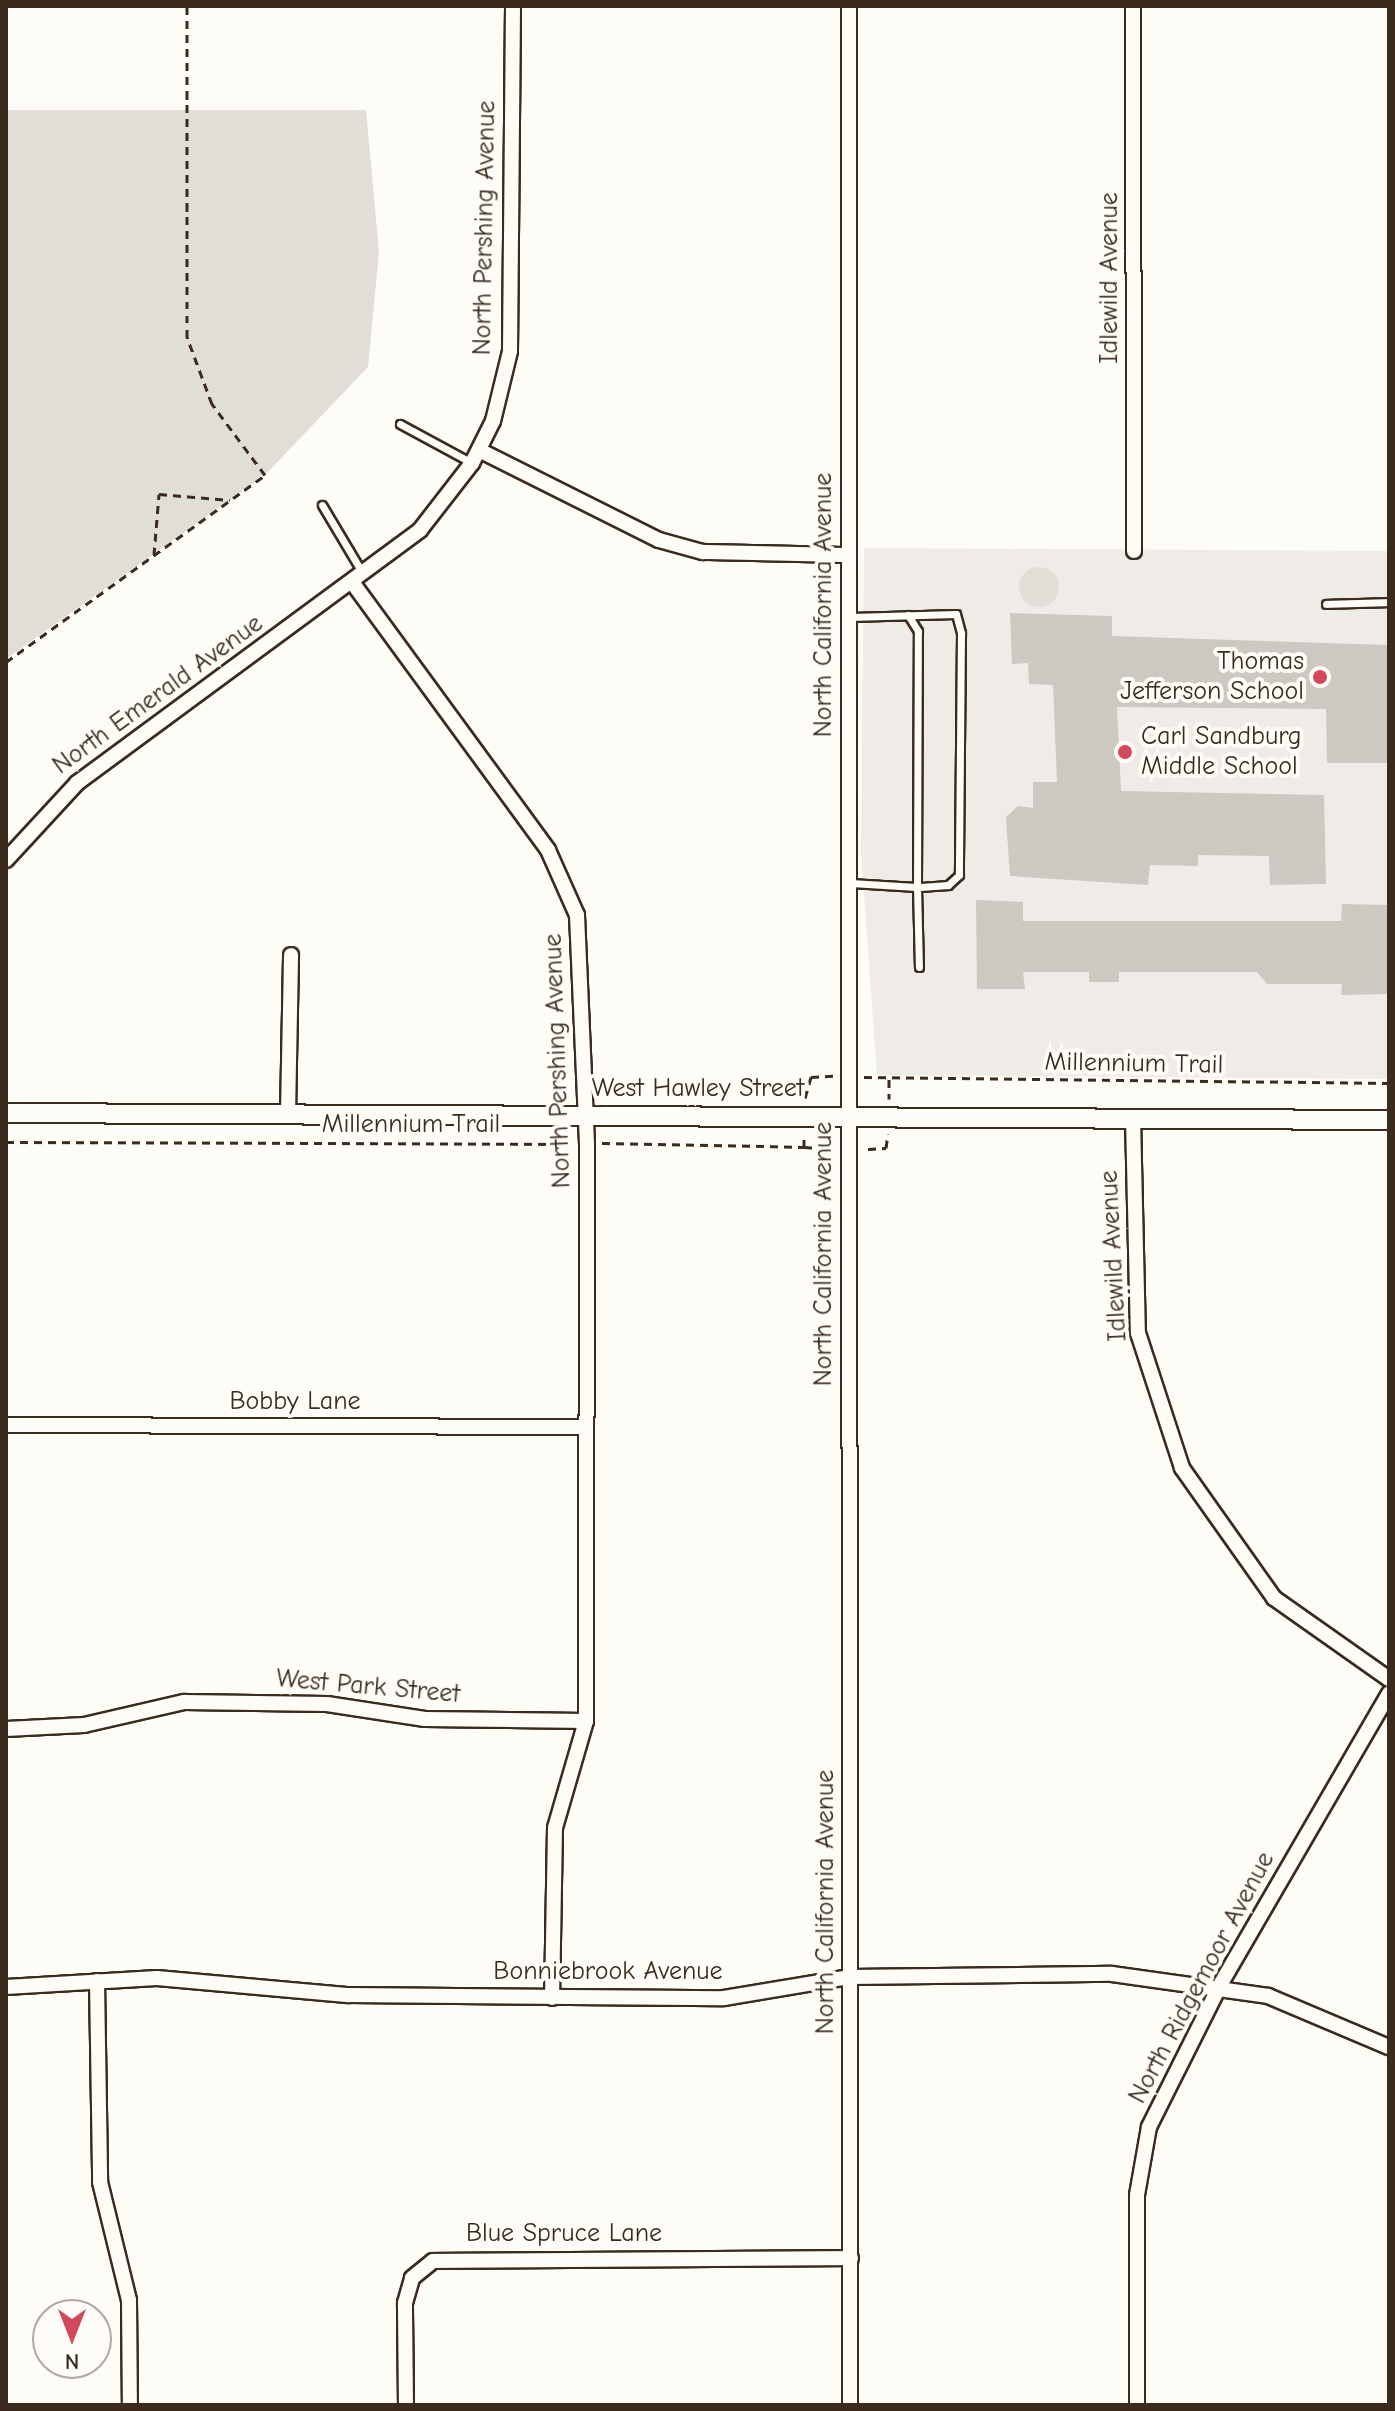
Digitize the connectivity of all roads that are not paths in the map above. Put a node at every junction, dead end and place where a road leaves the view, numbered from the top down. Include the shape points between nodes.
1 (513, 6) edge
2 (849, 6) edge
3 (1133, 6) edge
4 (400, 424) dead end
5 (476, 456) junction
6 (322, 505) dead end
7 (1134, 551) dead end
8 (848, 555) junction
9 (358, 578) junction
10 (1389, 602) edge
11 (1326, 604) dead end
12 (908, 615) junction
13 (848, 617) junction
14 (6, 860) edge
15 (848, 883) junction
16 (917, 887) junction
17 (291, 955) dead end
18 (919, 967) dead end
19 (6, 1113) edge
20 (288, 1114) junction
21 (583, 1115) junction
22 (847, 1115) junction
23 (1133, 1118) junction
24 (1389, 1120) edge
25 (6, 1425) edge
26 (585, 1427) junction
27 (1389, 1679) edge
28 (1389, 1693) edge
29 (586, 1721) junction
30 (6, 1729) edge
31 (850, 1977) junction
32 (97, 1981) junction
33 (1220, 1985) junction
34 (6, 1987) edge
35 (552, 1998) junction
36 (1389, 2047) edge
37 (851, 2258) junction
38 (130, 2405) edge
39 (406, 2405) edge
40 (850, 2405) edge
41 (1137, 2405) edge

1 - 5 street, North Pershing Avenue via 510,351
2 - 8 street, North California Avenue
3 - 7 street, Idlewild Avenue
4 - 5 lane
5 - 8 street via 659,540 703,552
5 - 9 street, North Pershing Avenue via 420,530
6 - 9 lane
8 - 13 street, North California Avenue
9 - 14 street, North Emerald Avenue via 77,783
9 - 21 street, North Pershing Avenue via 548,850 571,902 583,977
10 - 11 lane
12 - 13 lane
12 - 16 lane via 918,631
12 - 16 lane via 956,614 961,633 959,875 948,885
13 - 15 street, North California Avenue
15 - 16 lane
15 - 22 street, North California Avenue
16 - 18 lane
17 - 20 street
19 - 20 street, West Hawley Street
20 - 21 street, West Hawley Street
21 - 22 street, West Hawley Street
21 - 26 street, North Pershing Avenue
22 - 23 street, West Hawley Street
22 - 31 street, North California Avenue
23 - 24 street, West Hawley Street
23 - 27 street, Idlewild Avenue via 1138,1333 1182,1468 1274,1598
25 - 26 street, Bobby Lane
26 - 29 street, North Pershing Avenue
28 - 33 street, North Ridgemoor Avenue
29 - 30 street, West Park Street via 425,1719 327,1704 184,1702 84,1725
29 - 35 street, North Pershing Avenue via 555,1828
31 - 33 street, Bonniebrook Avenue via 1112,1974
31 - 35 street, Bonniebrook Avenue via 724,1998
31 - 37 street, North California Avenue
32 - 34 street, Bonniebrook Avenue
32 - 35 street, Bonniebrook Avenue
32 - 38 street via 100,2182 129,2300
33 - 36 street, Bonniebrook Avenue via 1308,2010
33 - 41 street, North Ridgemoor Avenue via 1162,2090 1140,2169
37 - 39 street, Blue Spruce Lane via 433,2261 412,2278 405,2303
37 - 40 street, North California Avenue

